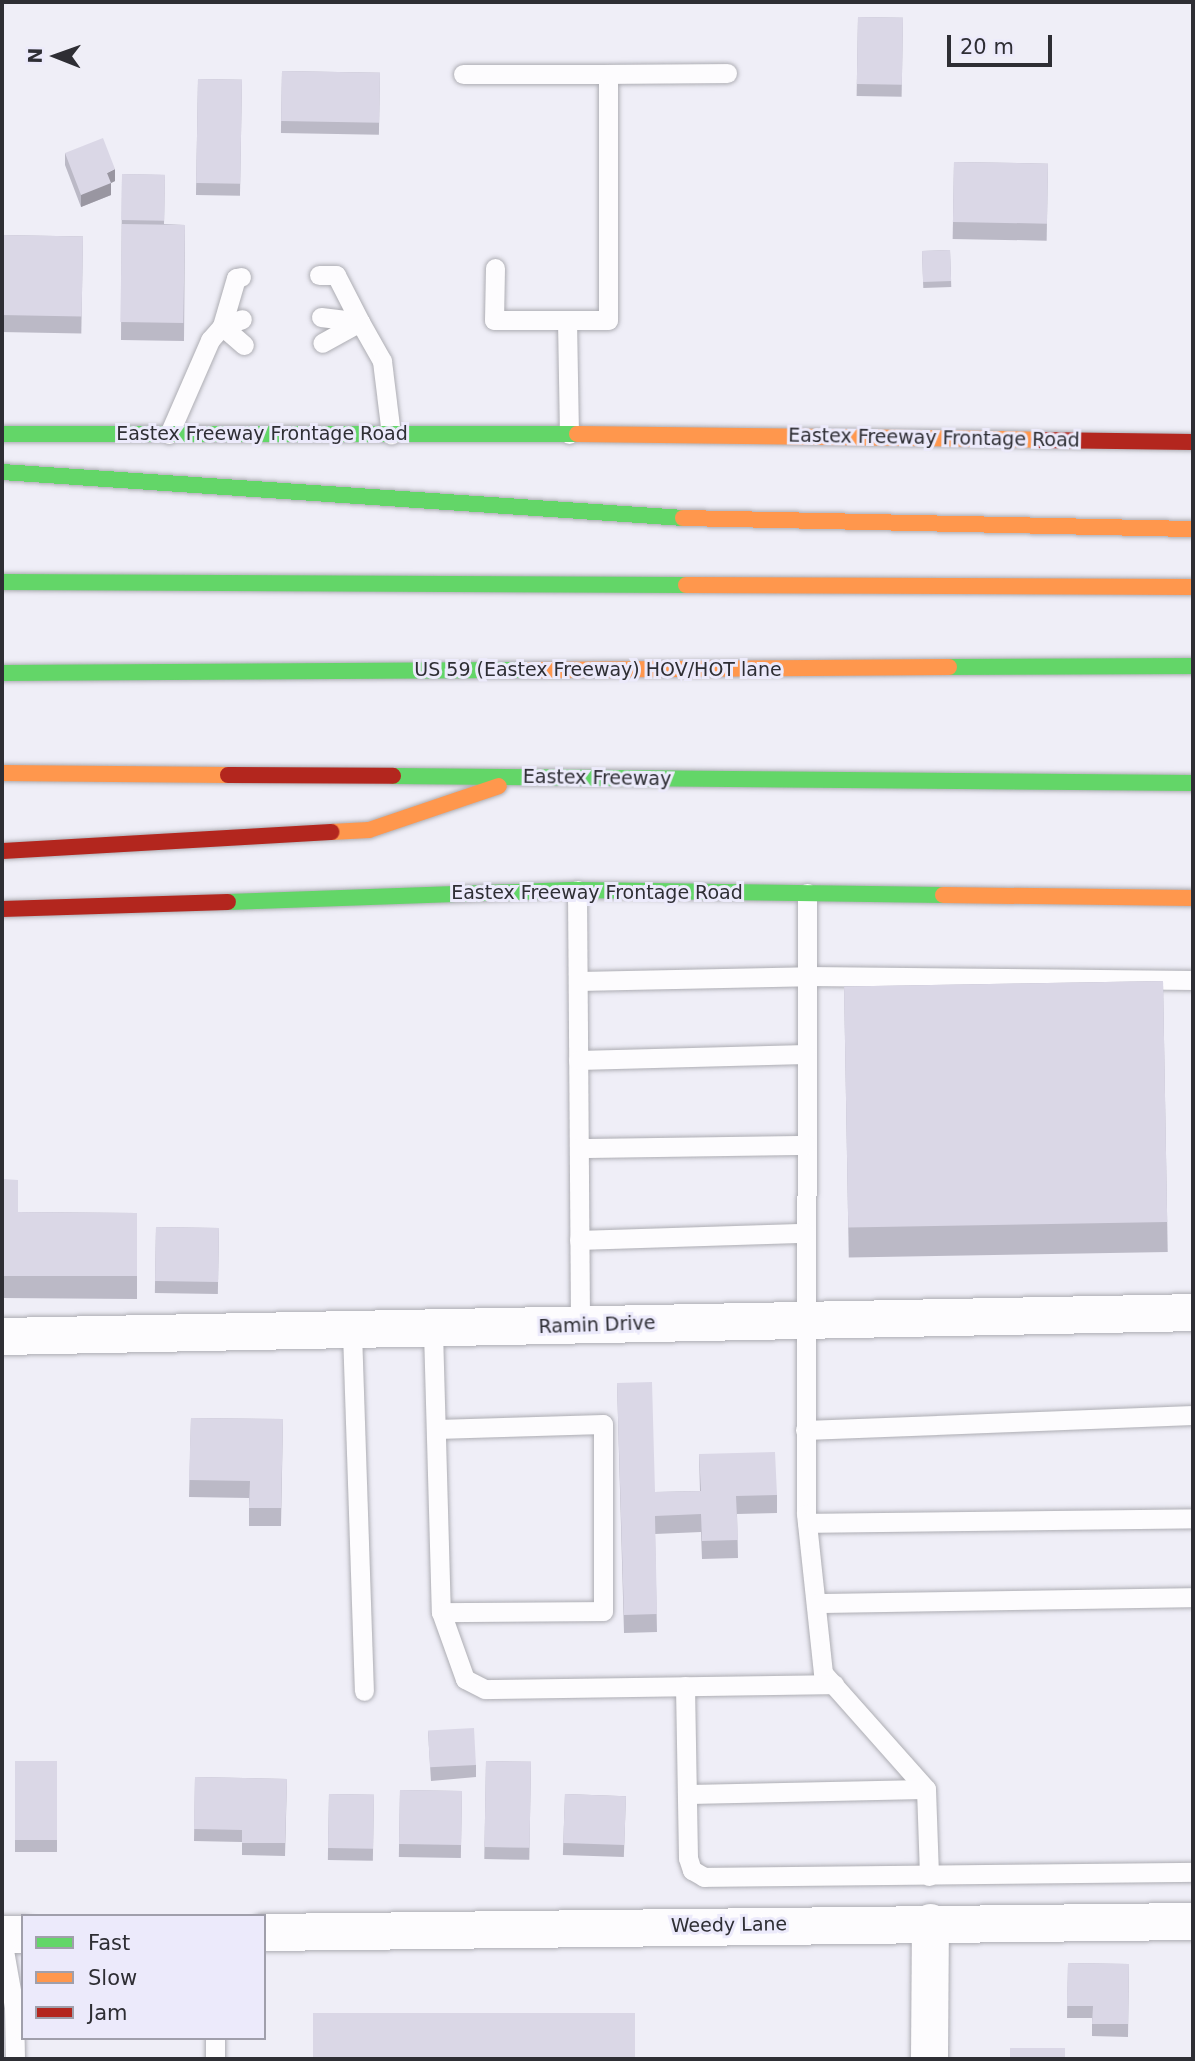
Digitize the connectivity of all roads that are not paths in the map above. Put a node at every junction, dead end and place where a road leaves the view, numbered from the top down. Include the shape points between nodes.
1 (727, 73) dead end
2 (463, 74) dead end
3 (608, 74) junction
4 (495, 268) dead end
5 (319, 275) dead end
6 (241, 277) dead end
7 (321, 317) dead end
8 (242, 318) dead end
9 (567, 320) junction
10 (360, 322) junction
11 (222, 326) junction
12 (322, 343) dead end
13 (244, 345) dead end
14 (2, 434) edge
15 (169, 434) junction
16 (391, 434) junction
17 (569, 434) junction
18 (1193, 442) edge
19 (2, 472) edge
20 (1193, 529) edge
21 (2, 582) edge
22 (1193, 587) edge
23 (1193, 666) edge
24 (2, 673) edge
25 (2, 773) edge
26 (524, 777) junction
27 (1193, 783) edge
28 (2, 852) edge
29 (577, 890) junction
30 (807, 893) junction
31 (1193, 898) edge
32 (2, 909) edge
33 (807, 976) junction
34 (1193, 980) edge
35 (578, 981) junction
36 (806, 1054) junction
37 (578, 1060) junction
38 (806, 1145) junction
39 (579, 1148) junction
40 (805, 1233) junction
41 (579, 1240) junction
42 (1193, 1312) edge
43 (804, 1320) junction
44 (580, 1324) junction
45 (433, 1331) junction
46 (352, 1332) junction
47 (2, 1336) edge
48 (1193, 1415) edge
49 (436, 1429) junction
50 (805, 1430) junction
51 (1193, 1518) edge
52 (807, 1523) junction
53 (1193, 1597) edge
54 (816, 1603) junction
55 (440, 1612) junction
56 (834, 1684) junction
57 (685, 1686) junction
58 (364, 1691) dead end
59 (926, 1789) junction
60 (687, 1794) junction
61 (1193, 1872) edge
62 (929, 1876) junction
63 (1193, 1920) edge
64 (930, 1922) junction
65 (266, 1932) edge
66 (21, 1934) edge
67 (2, 1937) edge
68 (215, 2040) edge
69 (15, 2059) edge
70 (215, 2059) edge
71 (929, 2059) edge

1 - 3 lane
2 - 3 lane
3 - 9 lane via 607,320
4 - 9 lane via 494,320
5 - 10 lane via 336,275
6 - 11 lane via 236,278
7 - 10 lane
8 - 11 lane
9 - 17 lane
10 - 12 lane
10 - 16 lane via 382,361
11 - 13 lane
11 - 15 lane via 210,340
14 - 15 main road, Eastex Freeway Frontage Road
15 - 16 main road, Eastex Freeway Frontage Road
16 - 17 main road, Eastex Freeway Frontage Road
17 - 18 main road, Eastex Freeway Frontage Road
19 - 20 main road via 662,518
21 - 22 main road
23 - 24 main road, US 59 (Eastex Freeway) HOV/HOT lane
25 - 26 main road, Eastex Freeway
26 - 27 main road, Eastex Freeway
26 - 28 main road via 369,830
29 - 30 main road, Eastex Freeway Frontage Road
29 - 32 main road, Eastex Freeway Frontage Road
29 - 35 lane
30 - 31 main road, Eastex Freeway Frontage Road
30 - 33 lane
33 - 34 lane
33 - 35 lane
33 - 36 lane
35 - 37 lane
36 - 37 lane
36 - 38 lane
37 - 39 lane
38 - 39 lane
38 - 40 lane
39 - 41 lane
40 - 41 lane
40 - 43 lane
41 - 44 lane
42 - 43 street, Ramin Drive
43 - 44 street, Ramin Drive
43 - 50 lane
44 - 45 street, Ramin Drive
45 - 46 street, Ramin Drive
45 - 49 lane
46 - 47 street, Ramin Drive
46 - 58 lane
48 - 50 lane
49 - 55 lane
49 - 55 lane via 603,1424 603,1611
50 - 52 lane
51 - 52 lane
52 - 54 lane
53 - 54 lane
54 - 56 lane via 823,1673
55 - 57 lane via 465,1679 485,1689
56 - 57 lane
56 - 59 lane
57 - 60 lane
59 - 60 lane
59 - 62 lane
60 - 62 lane via 688,1858 692,1870 704,1877
61 - 62 lane
63 - 64 street, Weedy Lane
64 - 65 street, Weedy Lane
64 - 71 street
66 - 67 street
67 - 69 lane via 13,2007
68 - 70 lane

